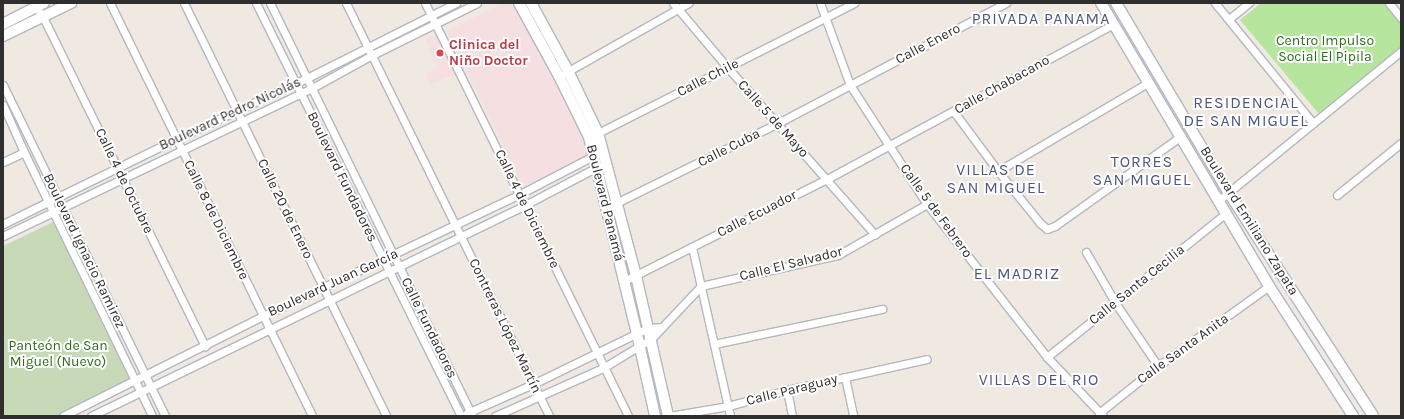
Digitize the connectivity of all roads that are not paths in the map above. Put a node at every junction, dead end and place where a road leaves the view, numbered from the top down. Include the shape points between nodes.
1 (71, 3) edge
2 (110, 3) edge
3 (184, 3) edge
4 (256, 3) edge
5 (270, 3) edge
6 (346, 3) edge
7 (425, 3) edge
8 (456, 3) edge
9 (477, 3) edge
10 (688, 3) edge
11 (820, 3) edge
12 (854, 3) edge
13 (1006, 3) edge
14 (1101, 3) edge
15 (1116, 3) edge
16 (1216, 3) edge
17 (1249, 3) edge
18 (1389, 3) edge
19 (38, 4) edge
20 (527, 4) edge
21 (675, 6) edge
22 (431, 15) junction
23 (43, 17) junction
24 (826, 18) junction
25 (1401, 18) edge
26 (1229, 19) junction
27 (3, 24) edge
28 (436, 24) junction
29 (1114, 24) junction
30 (3, 36) edge
31 (368, 47) junction
32 (1401, 51) edge
33 (372, 55) junction
34 (728, 68) junction
35 (564, 74) junction
36 (307, 78) junction
37 (1149, 82) junction
38 (296, 83) junction
39 (3, 85) edge
40 (850, 85) junction
41 (312, 88) junction
42 (301, 93) junction
43 (3, 105) edge
44 (237, 111) junction
45 (954, 112) junction
46 (243, 121) junction
47 (778, 123) junction
48 (1313, 123) junction
49 (594, 135) junction
50 (1180, 137) junction
51 (176, 139) junction
52 (1401, 143) edge
53 (889, 144) junction
54 (181, 150) junction
55 (24, 152) junction
56 (602, 152) junction
57 (593, 156) junction
58 (3, 162) edge
59 (601, 166) junction
60 (118, 167) junction
61 (998, 171) junction
62 (123, 177) junction
63 (827, 179) junction
64 (1229, 193) junction
65 (520, 194) junction
66 (1337, 195) dead end
67 (58, 198) junction
68 (1218, 201) junction
69 (48, 202) junction
70 (618, 204) junction
71 (927, 204) junction
72 (525, 205) junction
73 (62, 207) junction
74 (608, 207) junction
75 (53, 212) junction
76 (1226, 213) junction
77 (3, 224) edge
78 (456, 225) junction
79 (875, 235) junction
80 (3, 236) edge
81 (461, 236) junction
82 (692, 247) junction
83 (1086, 252) dead end
84 (393, 254) junction
85 (382, 260) junction
86 (399, 266) junction
87 (388, 272) junction
88 (636, 276) junction
89 (624, 281) junction
90 (701, 286) junction
91 (1269, 286) junction
92 (324, 288) junction
93 (329, 299) junction
94 (1116, 304) junction
95 (882, 309) dead end
96 (263, 316) junction
97 (662, 327) junction
98 (648, 328) junction
99 (269, 330) junction
100 (637, 334) junction
101 (651, 339) junction
102 (714, 344) junction
103 (205, 346) junction
104 (639, 346) junction
105 (596, 354) junction
106 (1047, 357) junction
107 (927, 359) dead end
108 (1158, 366) junction
109 (603, 368) junction
110 (144, 375) junction
111 (845, 377) junction
112 (134, 380) junction
113 (533, 384) junction
114 (151, 387) junction
115 (787, 390) junction
116 (140, 392) junction
117 (540, 397) junction
118 (728, 406) junction
119 (471, 414) edge
120 (1101, 414) edge
121 (63, 416) edge
122 (91, 416) edge
123 (152, 416) edge
124 (165, 416) edge
125 (312, 416) edge
126 (386, 416) edge
127 (461, 416) edge
128 (495, 416) edge
129 (549, 416) edge
130 (628, 416) edge
131 (655, 416) edge
132 (669, 416) edge
133 (730, 416) edge
134 (792, 416) edge
135 (853, 416) edge
136 (1353, 416) edge
137 (1373, 416) edge

1 - 23 street
2 - 51 street, Calle 8 de Diciembre
3 - 44 street, Calle 20 de Enero
4 - 38 street, Boulevard Fundadores
5 - 36 street, Calle Fundadores
6 - 31 street, Contreras López Martín
7 - 22 street, Calle 4 de Diciembre
8 - 22 street, Boulevard Pedro Nicolás
9 - 28 street, Boulevard Pedro Nicolás
10 - 21 street
11 - 24 street, Calle 5 de Febrero
12 - 24 street, Calle Chile
13 - 40 street, Calle Enero
14 - 29 street, Boulevard Emiliano Zapata
15 - 64 street, Boulevard Emiliano Zapata
16 - 26 street
17 - 26 street
18 - 25 street
19 - 23 street, Calle 4 de Octubre
19 - 27 street
20 - 35 street, Boulevard Panamá
21 - 34 street, Calle 5 de Mayo
21 - 35 street
22 - 28 street, Calle 4 de Diciembre
22 - 31 street, Boulevard Pedro Nicolás
23 - 30 street
23 - 60 street, Calle 4 de Octubre
24 - 34 street, Calle Chile
24 - 40 street, Calle 5 de Febrero
26 - 48 street
28 - 33 street, Boulevard Pedro Nicolás
28 - 65 street, Calle 4 de Diciembre
29 - 37 street, Boulevard Emiliano Zapata
29 - 45 street, Calle Chabacano
31 - 33 street, Contreras López Martín
31 - 36 street, Boulevard Pedro Nicolás
32 - 48 street
33 - 41 street, Boulevard Pedro Nicolás
33 - 78 street, Contreras López Martín
34 - 47 street, Calle 5 de Mayo
34 - 49 street, Calle Chile
35 - 49 street, Boulevard Panamá
36 - 38 street, Boulevard Pedro Nicolás
36 - 41 street, Calle Fundadores
37 - 50 street, Boulevard Emiliano Zapata
37 - 61 street
38 - 42 street, Boulevard Fundadores
38 - 44 street, Boulevard Pedro Nicolás
39 - 67 street, Boulevard Ignacio Ramirez
40 - 47 street, Calle Cuba
40 - 53 street, Calle 5 de Febrero
41 - 42 street, Boulevard Pedro Nicolás
41 - 84 street, Calle Fundadores
42 - 46 street, Boulevard Pedro Nicolás
42 - 85 street, Boulevard Fundadores
43 - 55 street, Boulevard Ignacio Ramirez
44 - 46 street, Calle 20 de Enero
44 - 51 street, Boulevard Pedro Nicolás
45 - 53 street, Calle Chabacano
45 - 61 street
46 - 54 street, Boulevard Pedro Nicolás
46 - 92 street, Calle 20 de Enero
47 - 63 street, Calle 5 de Mayo
47 - 70 street, Calle Cuba
48 - 64 street
49 - 56 street, Boulevard Panamá
49 - 57 street, Boulevard Panamá
50 - 61 street via 1055,226 1047,228 1040,223
50 - 68 street, Boulevard Emiliano Zapata
51 - 54 street, Calle 8 de Diciembre
51 - 60 street, Boulevard Pedro Nicolás
52 - 66 street
53 - 63 street, Calle Ecuador
53 - 71 street, Calle 5 de Febrero
54 - 62 street, Boulevard Pedro Nicolás
54 - 96 street, Calle 8 de Diciembre
55 - 58 street
55 - 69 street, Boulevard Ignacio Ramirez
56 - 57 street, Boulevard Juan García
56 - 59 street, Boulevard Panamá
57 - 59 street, Boulevard Panamá
57 - 65 street, Boulevard Juan García
59 - 70 street, Boulevard Panamá
59 - 72 street, Boulevard Juan García
59 - 74 street, Boulevard Panamá
60 - 62 street, Calle 4 de Octubre
60 - 67 street, Boulevard Pedro Nicolás
62 - 73 street, Boulevard Pedro Nicolás
62 - 103 street, Calle 4 de Octubre
63 - 79 street, Calle 5 de Mayo
63 - 82 street, Calle Ecuador
64 - 68 street
64 - 137 street, Boulevard Emiliano Zapata
65 - 72 street, Calle 4 de Diciembre
65 - 78 street, Boulevard Juan García
67 - 69 street, Boulevard Pedro Nicolás
67 - 73 street, Boulevard Ignacio Ramirez
68 - 76 street, Boulevard Emiliano Zapata
69 - 75 street, Boulevard Ignacio Ramirez
69 - 77 street, Boulevard Pedro Nicolás
70 - 74 street, Calle Cuba
70 - 88 street, Boulevard Panamá
71 - 79 street, Calle El Salvador
71 - 106 street, Calle 5 de Febrero
72 - 81 street, Boulevard Juan García
72 - 105 street, Calle 4 de Diciembre
73 - 75 street, Boulevard Pedro Nicolás
73 - 110 street, Boulevard Ignacio Ramirez
74 - 89 street, Boulevard Panamá
75 - 80 street, Boulevard Pedro Nicolás
75 - 112 street, Boulevard Ignacio Ramirez
76 - 91 street, Boulevard Emiliano Zapata
76 - 94 street, Calle Santa Cecilia
78 - 81 street, Contreras López Martín
78 - 84 street, Boulevard Juan García
79 - 90 street, Calle El Salvador via 838,255
81 - 86 street, Boulevard Juan García
81 - 113 street, Contreras López Martín
82 - 88 street, Calle Ecuador
82 - 90 street
83 - 94 street
84 - 85 street, Boulevard Juan García
84 - 86 street, Calle Fundadores
85 - 87 street, Boulevard Fundadores
85 - 92 street, Boulevard Juan García
86 - 87 street, Boulevard Juan García
86 - 119 street, Calle Fundadores
87 - 93 street, Boulevard Juan García
87 - 127 street, Boulevard Fundadores
88 - 89 street, Calle Ecuador
88 - 98 street, Boulevard Panamá
89 - 100 street, Boulevard Panamá
90 - 97 street
90 - 102 street
91 - 108 street, Calle Santa Anita
91 - 136 street, Boulevard Emiliano Zapata
92 - 93 street, Calle 20 de Enero
92 - 96 street, Boulevard Juan García
93 - 99 street, Boulevard Juan García
93 - 126 street, Calle 20 de Enero
94 - 106 street, Calle Santa Cecilia
94 - 108 street
95 - 102 street
96 - 99 street, Calle 8 de Diciembre
96 - 103 street, Boulevard Juan García
97 - 98 street
97 - 101 street
98 - 100 street
98 - 101 street, Boulevard Panamá
99 - 114 street, Boulevard Juan García
99 - 125 street, Calle 8 de Diciembre
100 - 104 street, Boulevard Panamá
100 - 105 street
101 - 104 street
101 - 132 street, Boulevard Panamá
102 - 118 street
103 - 110 street, Boulevard Juan García
104 - 109 street
104 - 131 street, Boulevard Panamá
105 - 109 street, Calle 4 de Diciembre
105 - 113 street
106 - 120 street, Calle 5 de Febrero
107 - 111 street, Calle Paraguay
108 - 120 street, Calle Santa Anita
109 - 117 street
109 - 130 street, Calle 4 de Diciembre
110 - 112 street, Boulevard Juan García
110 - 114 street, Boulevard Ignacio Ramirez
111 - 115 street, Calle Paraguay
111 - 135 street
112 - 116 street, Boulevard Ignacio Ramirez
112 - 121 street, Boulevard Juan García
113 - 117 street, Contreras López Martín
113 - 119 street
114 - 116 street, Boulevard Juan García
114 - 124 street, Boulevard Ignacio Ramirez
115 - 118 street, Calle Paraguay
115 - 134 street
116 - 122 street, Boulevard Juan García
116 - 123 street, Boulevard Ignacio Ramirez
117 - 128 street
117 - 129 street, Contreras López Martín
118 - 132 street, Calle Paraguay
118 - 133 street
119 - 127 street

